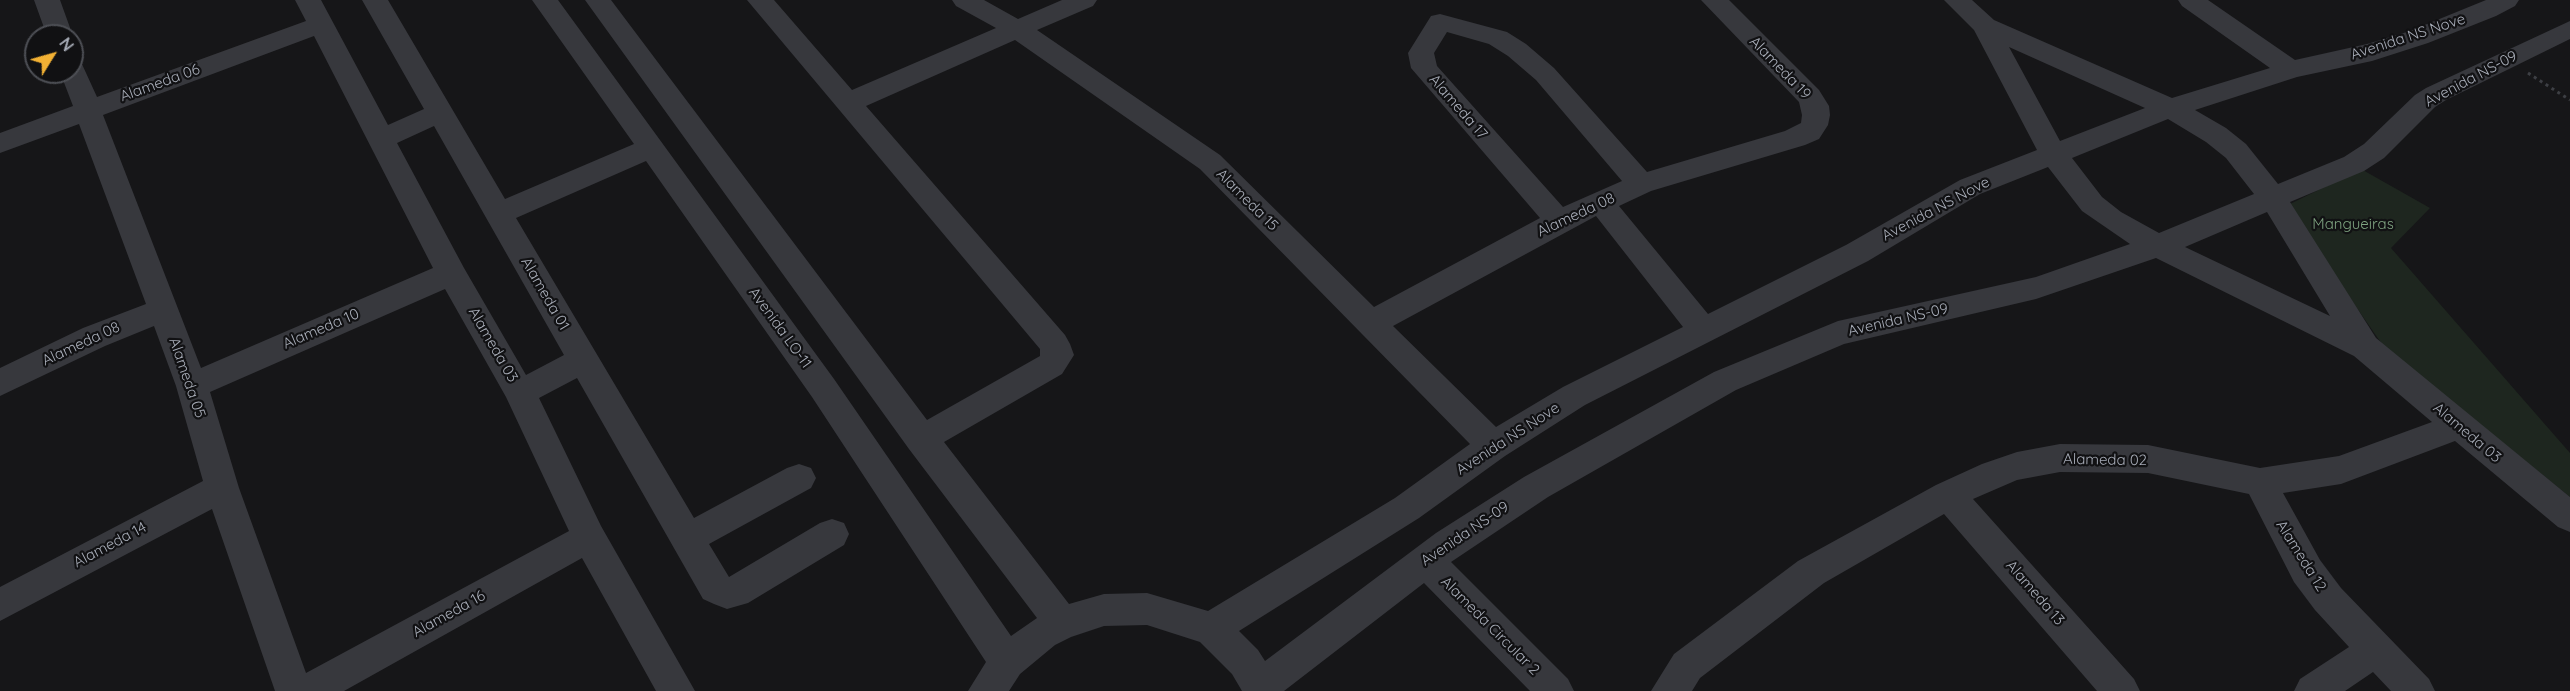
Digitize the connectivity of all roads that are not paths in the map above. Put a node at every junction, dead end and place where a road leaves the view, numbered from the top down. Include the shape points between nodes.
1 (47, 0) edge
2 (375, 0) edge
3 (545, 0) edge
4 (597, 0) edge
5 (760, 0) edge
6 (965, 0) edge
7 (1084, 0) edge
8 (1714, 0) edge
9 (1957, 0) edge
10 (2191, 0) edge
11 (2506, 0) edge
12 (315, 12) edge
13 (56, 24) edge
14 (1984, 26) junction
15 (1015, 28) junction
16 (2570, 29) edge
17 (2291, 70) junction
18 (78, 84) edge
19 (848, 103) junction
20 (2170, 108) junction
21 (87, 109) junction
22 (440, 113) junction
23 (382, 138) junction
24 (1795, 138) joint
25 (0, 143) edge
26 (651, 148) junction
27 (2053, 153) junction
28 (1641, 184) junction
29 (2272, 196) junction
30 (1601, 203) junction
31 (498, 214) junction
32 (1559, 221) junction
33 (2157, 246) junction
34 (451, 273) junction
35 (163, 310) junction
36 (1369, 324) junction
37 (1703, 330) junction
38 (2365, 347) junction
39 (583, 360) junction
40 (0, 383) edge
41 (192, 386) junction
42 (520, 393) junction
43 (2457, 426) junction
44 (921, 439) junction
45 (1493, 446) junction
46 (799, 478) dead end
47 (2260, 482) junction
48 (222, 488) junction
49 (1948, 495) junction
50 (2570, 517) edge
51 (832, 534) dead end
52 (589, 537) junction
53 (688, 538) junction
54 (1425, 560) junction
55 (0, 605) edge
56 (1062, 622) junction
57 (1212, 629) junction
58 (2376, 650) junction
59 (997, 676) edge
60 (1261, 689) edge
61 (294, 691) edge
62 (309, 691) edge
63 (676, 691) edge
64 (1555, 691) edge
65 (1670, 691) edge
66 (2121, 691) edge
67 (2313, 691) edge
68 (2416, 691) edge

1 - 13 street
2 - 22 street, Alameda 01
3 - 26 street, Avenida LO-11
4 - 44 street
5 - 19 street
6 - 15 street, Alameda 15
7 - 15 street
8 - 24 street, Alameda 19 via 1815,106 1815,125
9 - 14 street
10 - 17 street
11 - 17 street, Avenida NS Nove via 2372,52
12 - 21 street, Alameda 06
12 - 23 street, Alameda 03
14 - 20 street
14 - 27 street
15 - 19 street
15 - 36 street, Alameda 15 via 1210,162
16 - 29 street, Avenida NS-09 via 2425,101 2374,151 2354,164
17 - 20 street, Avenida NS Nove
18 - 21 street, Alameda 05
19 - 44 street via 1046,335 1058,355 1051,365
20 - 27 street, Avenida NS Nove
20 - 29 street via 2236,151
21 - 25 street, Alameda 06
21 - 35 street, Alameda 05
22 - 23 street
22 - 31 street, Alameda 01
23 - 34 street, Alameda 03
24 - 28 street, Alameda 08
26 - 31 street
26 - 59 street, Avenida LO-11 via 823,388
27 - 33 street via 2092,204
27 - 37 street, Avenida NS Nove via 1970,187 1857,253
28 - 30 street, Alameda 08
28 - 32 street, Alameda 17 via 1545,74 1517,50 1498,38 1440,22 1421,53 1424,68
29 - 33 street, Avenida NS-09
29 - 38 street
30 - 32 street, Alameda 08
30 - 37 street
31 - 39 street, Alameda 01
32 - 36 street, Alameda 08
33 - 38 street
33 - 54 street, Avenida NS-09 via 2036,288 1838,333 1804,346 1725,381 1620,438 1536,487
34 - 41 street, Alameda 10
34 - 42 street, Alameda 03
35 - 40 street, Alameda 08 via 94,337
35 - 41 street, Alameda 05
36 - 45 street, Alameda 15
37 - 45 street, Avenida NS Nove via 1574,396
38 - 43 street, Alameda 03
39 - 42 street
39 - 53 street, Alameda 01
41 - 48 street, Alameda 05
42 - 52 street, Alameda 03
43 - 47 street, Alameda 02 via 2341,470
43 - 50 street, Alameda 03
44 - 56 street
45 - 57 street, Avenida NS Nove via 1407,508
46 - 53 street
47 - 49 street, Alameda 02 via 2148,459 2070,458 2017,466
47 - 58 street, Alameda 12 via 2307,571
48 - 55 street, Alameda 14
48 - 61 street, Alameda 05
49 - 65 street, Alameda 02 via 1811,572 1687,666
49 - 66 street, Alameda 13
51 - 53 street, Alameda 01 via 735,592 727,593 716,588
52 - 62 street, Alameda 16
52 - 63 street, Alameda 03
54 - 60 street, Avenida NS-09
54 - 64 street, Alameda Circular 2
56 - 57 street via 1104,610 1147,609
56 - 59 street via 1023,646
57 - 60 street via 1245,662
58 - 67 street
58 - 68 street, Alameda 12

